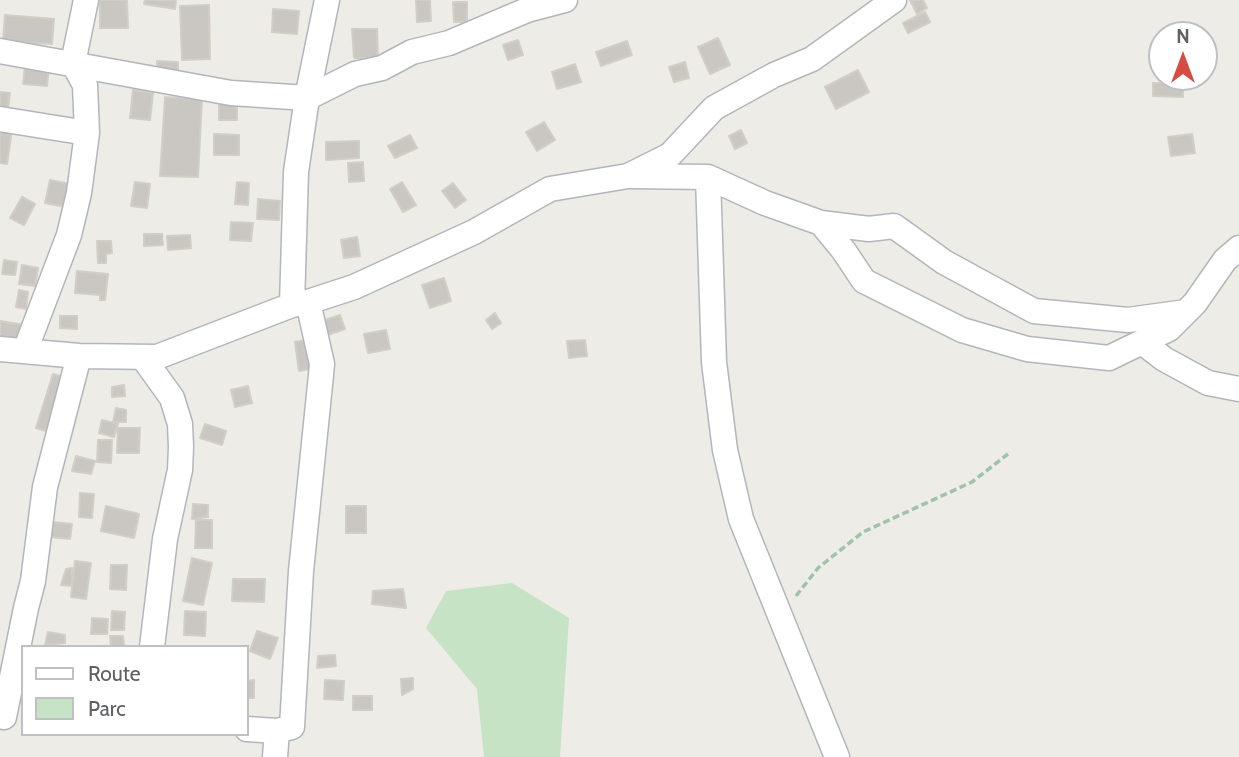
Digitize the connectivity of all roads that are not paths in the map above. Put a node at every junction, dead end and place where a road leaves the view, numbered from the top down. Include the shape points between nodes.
1 (86, 0) edge
2 (327, 0) edge
3 (565, 0) edge
4 (894, 0) edge
5 (527, 5) edge
6 (0, 51) edge
7 (73, 63) junction
8 (307, 98) junction
9 (0, 119) edge
10 (87, 133) junction
11 (628, 176) junction
12 (708, 177) junction
13 (821, 223) junction
14 (1239, 248) edge
15 (300, 304) junction
16 (1186, 312) junction
17 (1142, 342) junction
18 (0, 349) edge
19 (25, 351) junction
20 (79, 356) junction
21 (144, 359) junction
22 (1239, 389) edge
23 (152, 645) edge
24 (9, 717) edge
25 (248, 729) edge
26 (277, 731) junction
27 (275, 757) edge
28 (838, 757) edge

1 - 7 street
2 - 8 street
3 - 5 street
4 - 11 street via 812,59 713,108 670,155
5 - 8 street via 449,43 355,74
6 - 7 street
7 - 8 street via 231,93
7 - 10 street via 85,85
8 - 15 street via 296,172
9 - 10 street
10 - 19 street via 69,235
11 - 12 street
11 - 15 street via 550,189 474,232 354,287
12 - 13 street
12 - 28 street via 714,362 725,450 741,519
13 - 16 street via 869,229 894,226 944,262 1034,311 1128,320
13 - 17 street via 864,281 962,330 1027,349 1110,358
14 - 16 street
15 - 21 street
15 - 26 street via 321,375 301,571 293,722 291,729
16 - 17 street via 1169,329
17 - 22 street via 1208,383
18 - 19 street
19 - 20 street
20 - 21 street
20 - 24 street via 45,487
21 - 23 street via 172,398 181,447
25 - 26 street
26 - 27 street

